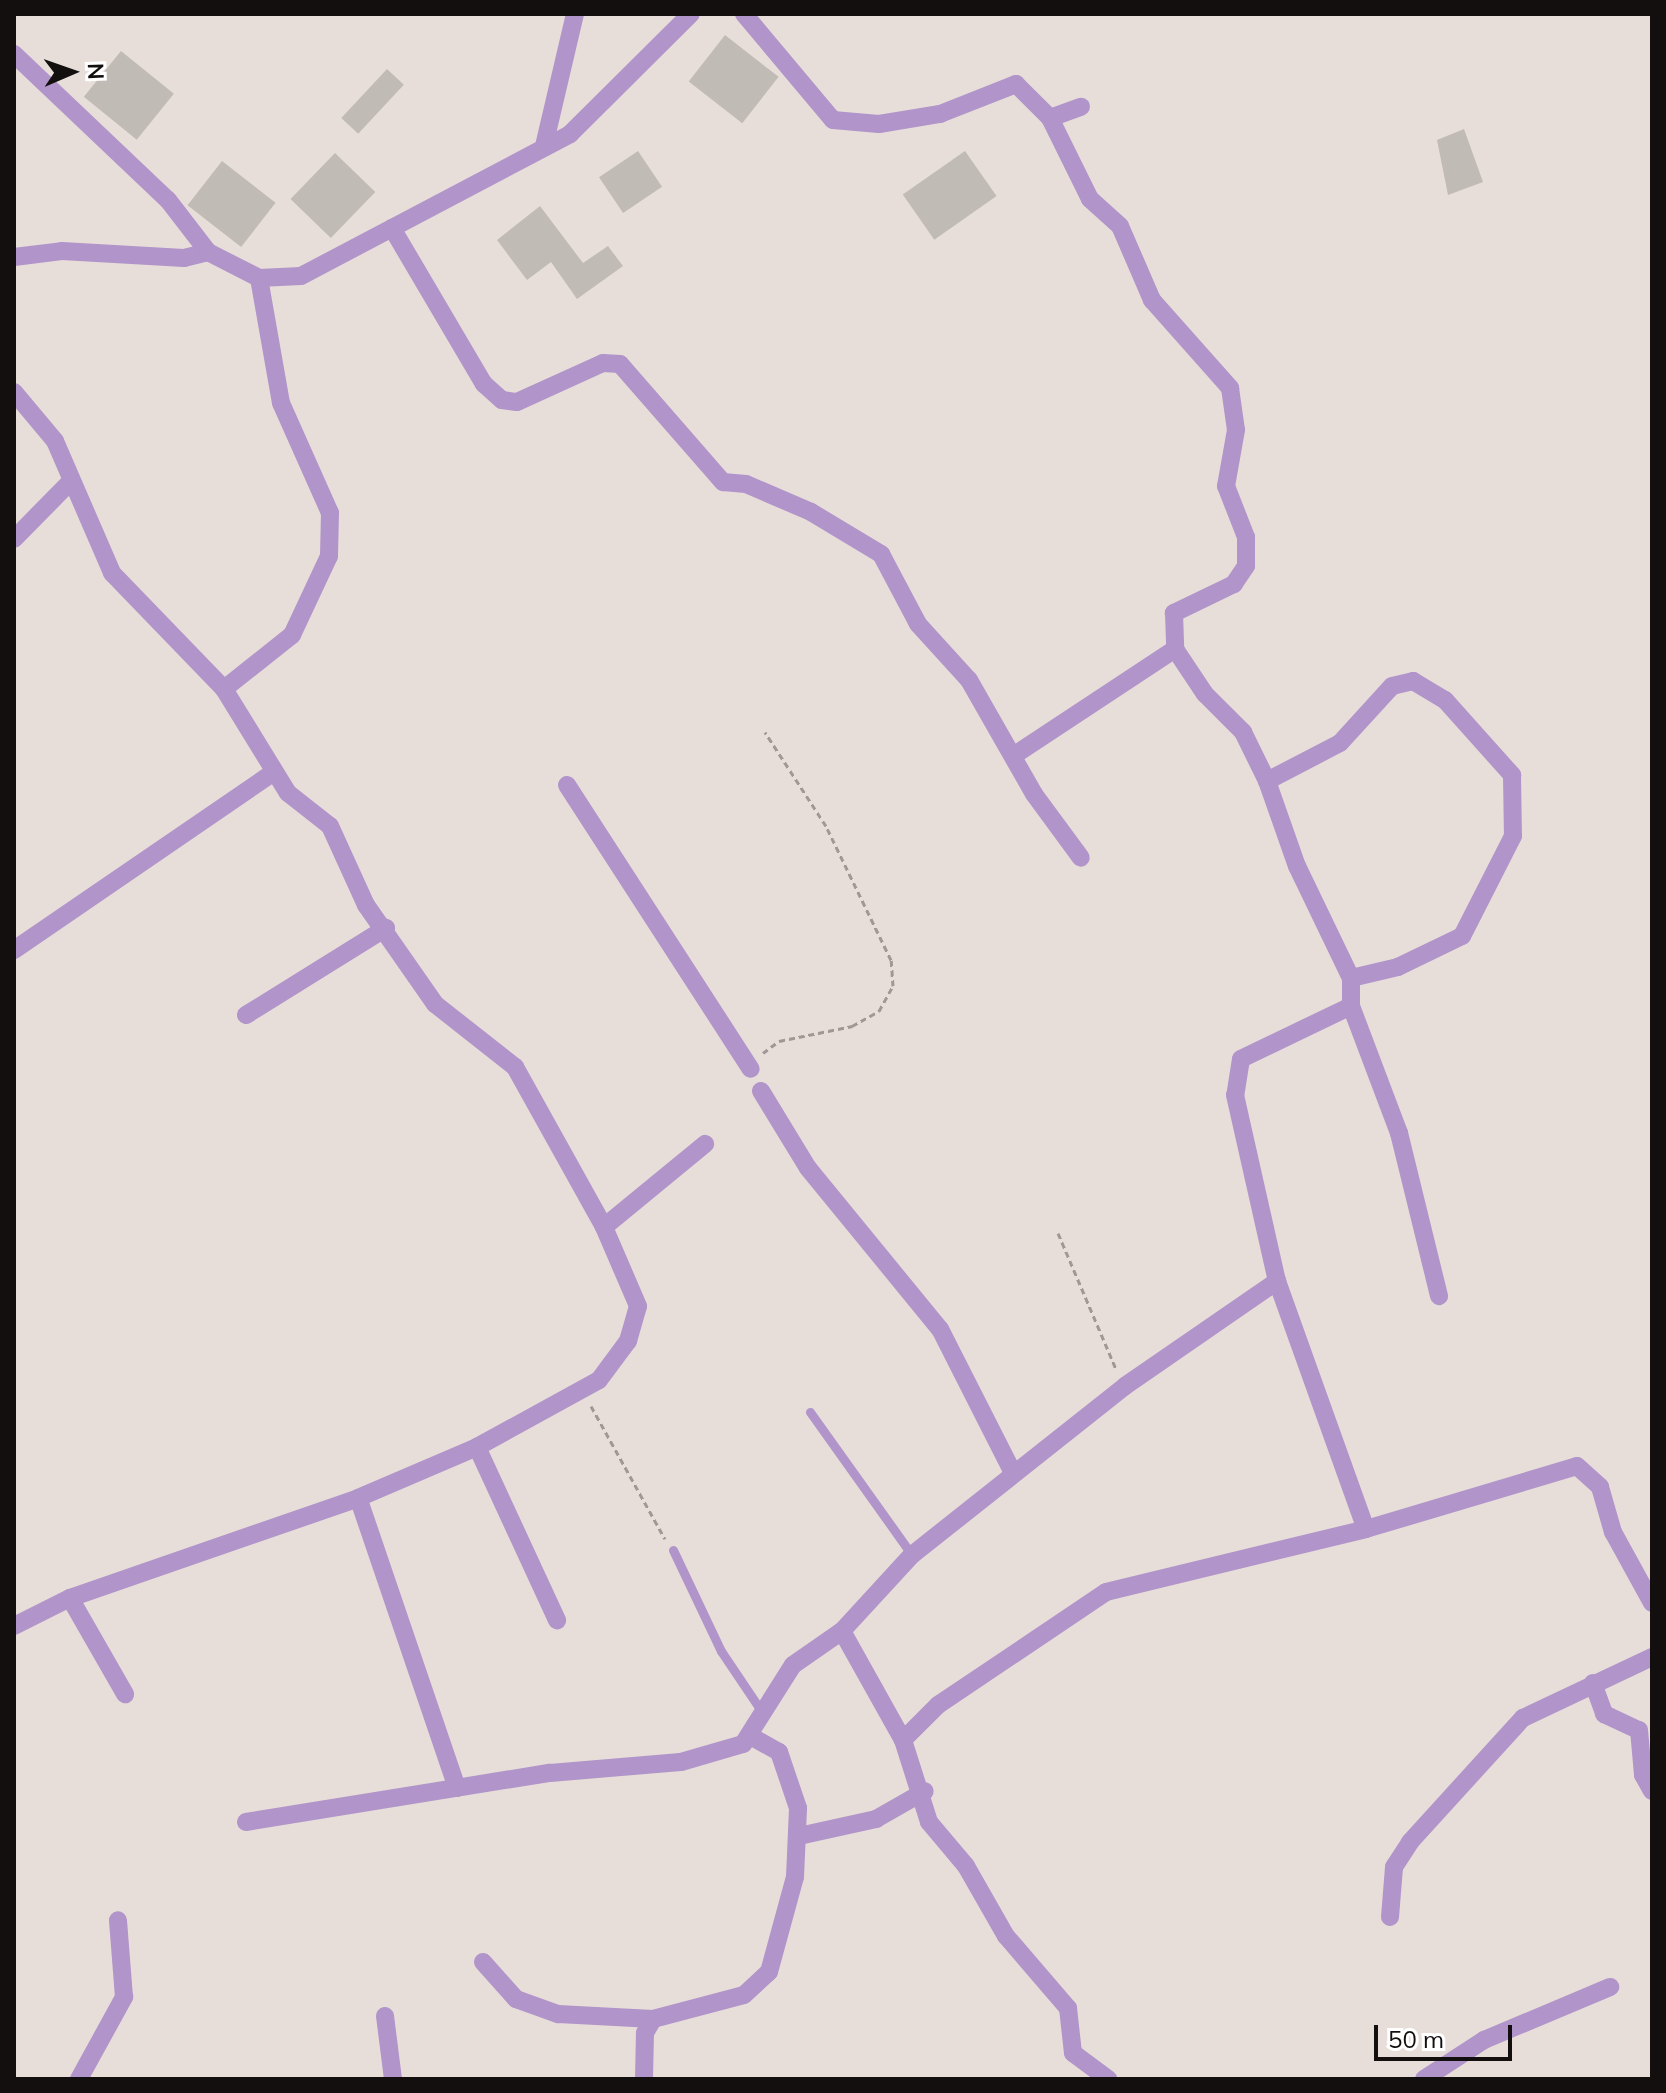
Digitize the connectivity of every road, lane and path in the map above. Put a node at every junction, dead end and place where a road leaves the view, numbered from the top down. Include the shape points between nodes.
1 (575, 14) edge
2 (691, 14) edge
3 (744, 14) edge
4 (14, 54) edge
5 (1081, 107) dead end
6 (1050, 118) junction
7 (544, 146) junction
8 (392, 228) junction
9 (208, 252) junction
10 (14, 257) edge
11 (259, 278) junction
12 (14, 392) edge
13 (71, 481) junction
14 (14, 539) edge
15 (1175, 649) junction
16 (224, 689) junction
17 (765, 732) dead end
18 (1016, 754) junction
19 (274, 772) junction
20 (1267, 781) junction
21 (567, 785) dead end
22 (1081, 858) dead end
23 (386, 928) junction
24 (14, 950) edge
25 (1351, 978) junction
26 (1351, 1006) junction
27 (246, 1015) dead end
28 (751, 1069) joint
29 (761, 1091) dead end
30 (705, 1144) dead end
31 (604, 1227) junction
32 (1058, 1233) dead end
33 (1277, 1281) junction
34 (1439, 1296) dead end
35 (1125, 1386) junction
36 (581, 1394) junction
37 (810, 1412) dead end
38 (477, 1447) junction
39 (1013, 1473) junction
40 (358, 1498) junction
41 (1366, 1529) junction
42 (673, 1550) joint
43 (912, 1555) junction
44 (70, 1598) junction
45 (1652, 1603) edge
46 (557, 1620) dead end
47 (14, 1626) edge
48 (842, 1631) junction
49 (1652, 1657) edge
50 (1593, 1683) junction
51 (125, 1694) dead end
52 (760, 1709) junction
53 (752, 1737) junction
54 (903, 1740) junction
55 (457, 1788) junction
56 (925, 1791) junction
57 (1652, 1791) edge
58 (246, 1822) dead end
59 (799, 1836) junction
60 (1390, 1917) dead end
61 (118, 1920) dead end
62 (483, 1962) dead end
63 (1610, 1987) dead end
64 (385, 2016) dead end
65 (653, 2019) junction
66 (79, 2079) edge
67 (393, 2079) edge
68 (644, 2079) edge
69 (1108, 2079) edge
70 (1424, 2079) edge

1 - 7 street
2 - 7 street via 591,117
3 - 6 street via 833,120 879,124 940,114 1016,84
4 - 9 street via 168,200
5 - 6 street
6 - 15 street via 1090,199 1120,226 1152,300 1206,354 1233,400 1236,430 1226,486 1246,537 1246,566 1234,584 1174,613
7 - 8 street
8 - 11 street via 301,276
8 - 18 street via 484,384 502,400 517,402 603,363 620,364 723,482 746,484 811,512 881,554 918,624 969,680
9 - 10 street via 184,258 62,251
9 - 11 street
11 - 16 street via 281,403 330,513 329,556 292,635
12 - 13 street via 55,441
13 - 14 street
13 - 16 street via 112,573
15 - 18 street
15 - 20 street via 1205,694 1243,732
16 - 19 street
17 - 28 path via 826,826 891,960 893,986 879,1011 852,1026 779,1041
18 - 22 street via 1034,794
19 - 23 street via 330,826 366,905
19 - 24 street
20 - 25 street via 1297,866
20 - 25 street via 1315,749 1340,743 1392,686 1413,681 1445,700 1517,784 1513,836 1488,898 1462,936 1398,967
21 - 28 street
23 - 27 street
23 - 31 street via 435,1004 515,1067
25 - 26 street
26 - 33 street via 1241,1059 1235,1095
26 - 34 street via 1399,1133
29 - 39 street via 808,1168 940,1329
30 - 31 street
31 - 36 street via 638,1306 628,1341
32 - 35 path
33 - 35 street
33 - 41 street
35 - 39 street
36 - 38 street
36 - 42 path
37 - 43 lane
38 - 40 street
38 - 46 street
39 - 43 street
40 - 44 street
40 - 55 street
41 - 45 street via 1577,1466 1600,1487 1613,1532
41 - 54 street via 1106,1592 938,1705
42 - 52 lane via 721,1651
43 - 48 street
44 - 47 street
44 - 51 street
48 - 52 street via 793,1665
48 - 54 street
49 - 50 street
50 - 57 street via 1604,1714 1639,1730 1643,1775
50 - 60 street via 1538,1706 1428,1816 1394,1867
52 - 53 street
53 - 55 street via 720,1754 681,1762
53 - 59 street via 768,1741 787,1766
54 - 56 street
55 - 58 street
56 - 59 street via 876,1819
56 - 69 street via 929,1822 966,1866 1006,1936 1068,2008 1073,2053
59 - 65 street via 774,1956 759,1986
61 - 66 street via 124,1997
62 - 65 street via 516,1999 558,2014
63 - 70 street via 1484,2040
64 - 67 street
65 - 68 street via 645,2033

